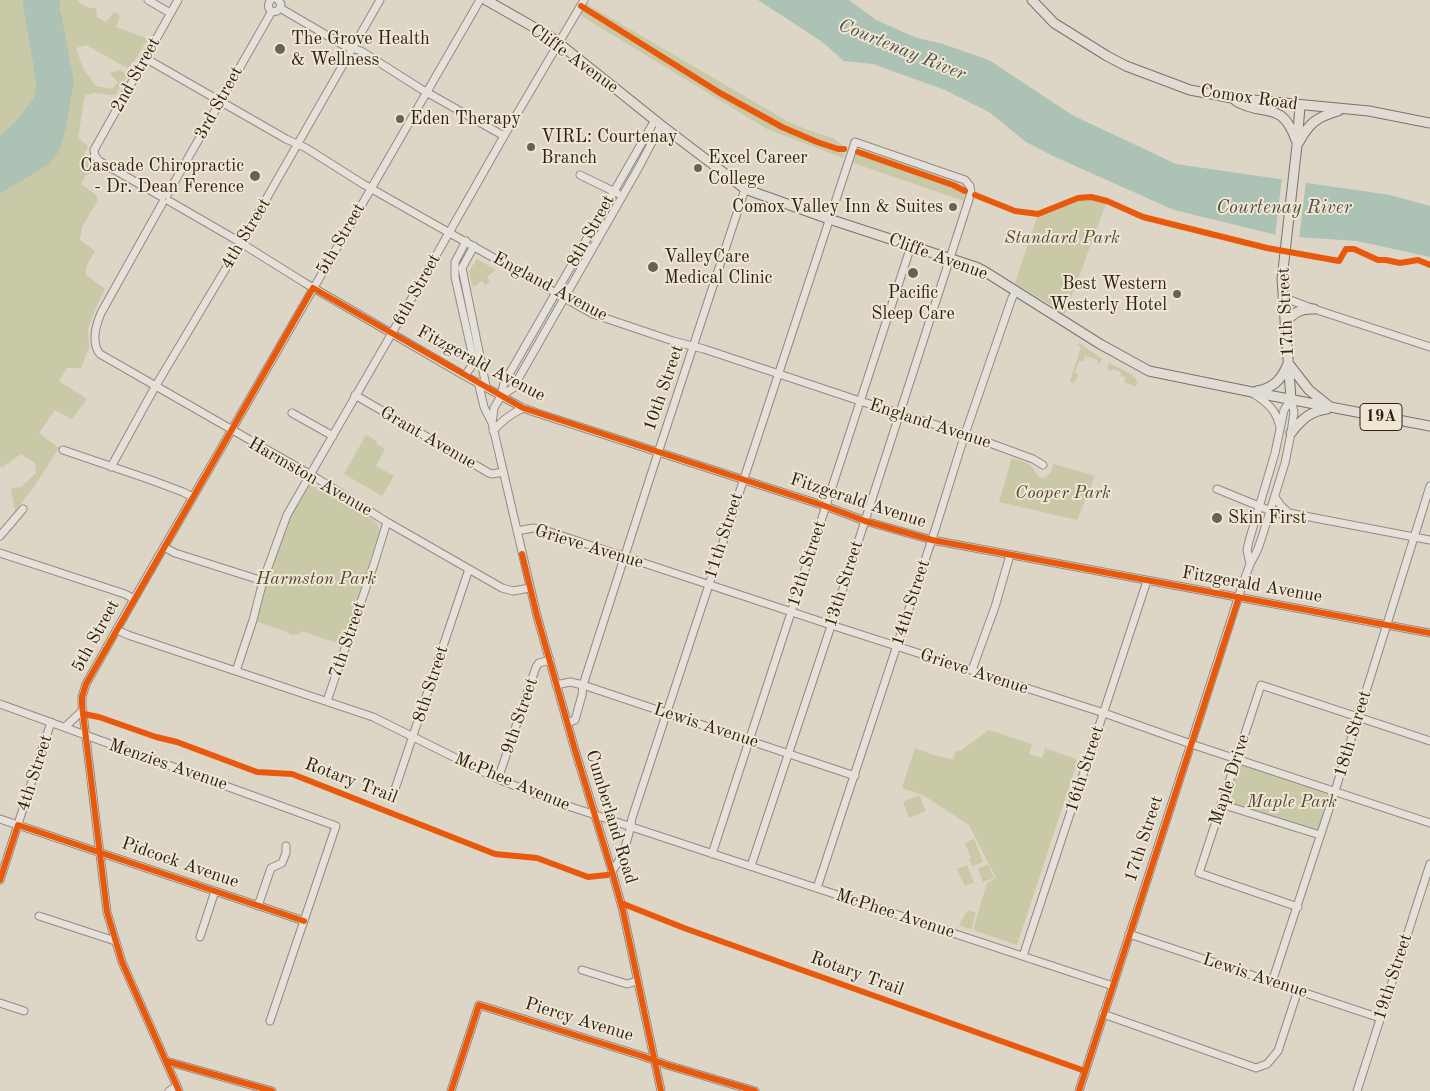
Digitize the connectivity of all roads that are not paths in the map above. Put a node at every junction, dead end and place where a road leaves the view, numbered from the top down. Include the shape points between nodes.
1 (148, 0) edge
2 (178, 0) edge
3 (278, 0) edge
4 (380, 0) edge
5 (480, 0) edge
6 (486, 0) edge
7 (584, 0) edge
8 (1032, 0) edge
9 (268, 1) edge
10 (499, 4) edge
11 (280, 8) junction
12 (272, 11) junction
13 (170, 13) junction
14 (558, 43) junction
15 (352, 48) junction
16 (145, 58) junction
17 (426, 92) junction
18 (1232, 98) junction
19 (220, 101) junction
20 (1300, 106) junction
21 (1345, 109) junction
22 (658, 123) junction
23 (1430, 123) edge
24 (504, 136) junction
25 (855, 142) joint
26 (298, 145) junction
27 (1298, 145) junction
28 (94, 150) joint
29 (580, 174) dead end
30 (370, 188) junction
31 (745, 189) junction
32 (613, 192) junction
33 (622, 196) junction
34 (165, 199) junction
35 (829, 219) junction
36 (449, 232) junction
37 (466, 241) junction
38 (241, 243) junction
39 (474, 246) junction
40 (911, 246) junction
41 (950, 258) junction
42 (313, 288) junction
43 (1016, 291) junction
44 (556, 294) junction
45 (1282, 297) junction
46 (564, 298) junction
47 (1314, 309) junction
48 (1285, 323) junction
49 (392, 333) junction
50 (694, 346) junction
51 (1430, 347) edge
52 (96, 348) joint
53 (1288, 363) junction
54 (778, 373) junction
55 (465, 376) junction
56 (478, 382) junction
57 (486, 386) junction
58 (156, 387) junction
59 (1252, 392) junction
60 (355, 396) junction
61 (501, 396) junction
62 (1290, 400) junction
63 (860, 401) junction
64 (523, 408) junction
65 (1332, 408) junction
66 (292, 413) dead end
67 (900, 414) junction
68 (492, 423) junction
69 (1430, 426) edge
70 (231, 431) junction
71 (493, 431) junction
72 (1280, 432) junction
73 (1291, 433) junction
74 (965, 434) junction
75 (333, 436) junction
76 (63, 450) dead end
77 (658, 453) junction
78 (1043, 465) dead end
79 (111, 467) junction
80 (503, 472) junction
81 (310, 475) junction
82 (743, 480) junction
83 (1430, 486) edge
84 (1217, 489) dead end
85 (193, 497) junction
86 (1275, 497) junction
87 (825, 506) junction
88 (1259, 506) junction
89 (23, 509) dead end
90 (1270, 511) junction
91 (1289, 513) junction
92 (865, 521) junction
93 (387, 522) junction
94 (517, 531) junction
95 (0, 536) edge
96 (1414, 537) junction
97 (932, 540) junction
98 (1430, 540) edge
99 (164, 548) junction
100 (0, 554) edge
101 (1010, 555) junction
102 (624, 556) junction
103 (1250, 564) junction
104 (469, 569) junction
105 (263, 581) junction
106 (1147, 581) junction
107 (708, 584) junction
108 (530, 588) junction
109 (1239, 597) junction
110 (134, 599) junction
111 (792, 611) junction
112 (831, 625) junction
113 (1387, 626) junction
114 (117, 630) junction
115 (1430, 633) edge
116 (897, 646) junction
117 (550, 660) junction
118 (972, 670) junction
119 (236, 671) junction
120 (556, 684) junction
121 (583, 685) junction
122 (327, 701) junction
123 (0, 704) edge
124 (82, 710) junction
125 (666, 713) junction
126 (1104, 713) junction
127 (1358, 717) junction
128 (51, 722) junction
129 (568, 723) junction
130 (65, 727) junction
131 (86, 736) junction
132 (413, 736) junction
133 (749, 740) junction
134 (1430, 741) edge
135 (1191, 744) junction
136 (789, 754) junction
137 (1237, 759) junction
138 (855, 776) junction
139 (498, 779) junction
140 (1335, 791) junction
141 (392, 798) dead end
142 (1221, 804) junction
143 (594, 815) junction
144 (0, 819) edge
145 (1430, 823) edge
146 (18, 825) junction
147 (630, 827) junction
148 (1320, 835) junction
149 (286, 846) dead end
150 (100, 852) junction
151 (712, 854) junction
152 (1430, 864) edge
153 (751, 866) junction
154 (612, 871) junction
155 (0, 880) edge
156 (817, 888) junction
157 (215, 891) junction
158 (258, 906) junction
159 (1298, 907) junction
160 (39, 916) dead end
161 (304, 921) junction
162 (1129, 934) junction
163 (200, 937) dead end
164 (115, 941) junction
165 (1023, 956) junction
166 (582, 970) dead end
167 (637, 981) junction
168 (1272, 982) junction
169 (1113, 986) junction
170 (1298, 990) junction
171 (0, 1002) edge
172 (24, 1011) dead end
173 (1103, 1014) junction
174 (1380, 1018) junction
175 (270, 1021) dead end
176 (654, 1060) junction
177 (166, 1061) junction
178 (178, 1089) edge
179 (169, 1091) edge
180 (272, 1091) edge
181 (451, 1091) edge
182 (661, 1091) edge
183 (755, 1091) edge
184 (1078, 1091) edge
185 (1357, 1091) edge

1 - 13 street
2 - 13 street, 2nd Street
3 - 11 street
4 - 15 street, 4th Street
5 - 17 street, 5th Street
6 - 10 main road, Cliffe Avenue
7 - 14 street, 6th Street
8 - 18 main road, Comox Road via 1054,23 1126,66 1190,90
9 - 12 street
10 - 14 main road, Cliffe Avenue
11 - 12 street
11 - 15 street
12 - 19 street, 3rd Street
13 - 16 street, 2nd Street
14 - 22 main road, Cliffe Avenue
14 - 24 street, 6th Street
15 - 17 street
15 - 26 street, 4th Street
16 - 19 street, England Avenue
16 - 28 street, 2nd Street
17 - 24 street
17 - 30 street, 5th Street
18 - 20 main road, Comox Road
18 - 27 main road via 1246,106 1280,114
19 - 26 street, England Avenue
19 - 34 street, 3rd Street
20 - 21 main road, Comox Road
20 - 27 main road, 17th Street
21 - 23 main road, Comox Road
21 - 27 main road via 1316,119
22 - 31 main road, Cliffe Avenue
22 - 32 street, 8th Street
22 - 33 street, 8th Street
24 - 36 street, 6th Street
25 - 35 street, 11th Street
25 - 41 street, 13th Street via 965,180 970,186 971,193
26 - 30 street, England Avenue
26 - 38 street, 4th Street
27 - 45 main road, 17th Street
28 - 34 street, Fitzgerald Avenue via 99,161
29 - 32 street
30 - 36 street, England Avenue
30 - 42 street, 5th Street
31 - 35 main road, Cliffe Avenue
31 - 50 street, 10th Street
32 - 33 street
32 - 44 street, 8th Street
33 - 46 street, 8th Street
34 - 38 street, Fitzgerald Avenue
34 - 52 street, 3rd Street via 101,313
35 - 40 main road, Cliffe Avenue
35 - 54 street, 11th Street
36 - 37 street, England Avenue
36 - 49 street, 6th Street
37 - 39 street, England Avenue
37 - 55 street via 455,262 455,277 474,362
38 - 42 street, Fitzgerald Avenue
38 - 58 street, 4th Street
39 - 44 street, England Avenue
39 - 57 street via 462,268
40 - 41 main road, Cliffe Avenue
40 - 63 street, 12th Street
41 - 43 main road, Cliffe Avenue via 984,271
41 - 67 street, 13th Street
42 - 49 street, Fitzgerald Avenue
42 - 70 street, 5th Street
43 - 59 main road, Cliffe Avenue via 1149,371
43 - 74 street, 14th Street
44 - 46 street, England Avenue
44 - 61 street, 8th Street via 504,383
45 - 47 street
45 - 48 main road, 17th Street
46 - 50 street, England Avenue via 593,314
46 - 61 street, 8th Street via 513,388
47 - 48 main road via 1295,312
47 - 51 street
48 - 53 main road, 17th Street
49 - 55 street, Fitzgerald Avenue
49 - 60 street, 6th Street
50 - 54 street, England Avenue
50 - 77 street, 10th Street
52 - 58 street, Harmston Avenue via 100,354
53 - 59 main road via 1274,385
53 - 62 main road, 17th Street
53 - 65 main road via 1308,390
54 - 63 street, England Avenue
54 - 82 street, 11th Street
55 - 56 street, Fitzgerald Avenue
56 - 57 street, Fitzgerald Avenue
56 - 68 street, Cumberland Road
57 - 61 street, Fitzgerald Avenue
58 - 70 street, Harmston Avenue
58 - 79 street, 4th Street
59 - 62 main road, Cliffe Avenue
59 - 72 street via 1272,408
60 - 75 street, 6th Street
60 - 80 street, Grant Avenue via 489,473
61 - 64 street, Fitzgerald Avenue
61 - 68 street, 8th Street via 494,408
62 - 65 main road, Cliffe Avenue / 19A
62 - 72 street, 17th Street via 1284,410
62 - 73 street, 17th Street via 1294,412
63 - 67 street, England Avenue
63 - 87 street, 12th Street
64 - 71 street via 508,416
64 - 77 street, Fitzgerald Avenue
65 - 69 main road, Cliffe Avenue / 19A
65 - 73 main road via 1311,413
66 - 75 street
67 - 74 street, England Avenue
67 - 92 street, 13th Street
68 - 71 street, Cumberland Road
70 - 81 street, Harmston Avenue
70 - 85 street, 5th Street
71 - 80 street, Cumberland Road
72 - 88 street, 17th Street
73 - 86 street, 17th Street
74 - 78 street, England Avenue
74 - 97 street, 14th Street
75 - 81 street, 6th Street
76 - 79 street
77 - 82 street, Fitzgerald Avenue
77 - 102 street, 10th Street
79 - 85 street
80 - 94 street, Cumberland Road
81 - 93 street, Harmston Avenue
81 - 105 street, 6th Street via 287,515
82 - 87 street, Fitzgerald Avenue
82 - 107 street, 11th Street
83 - 96 street, 18th Street
84 - 88 street
85 - 99 street, 5th Street
86 - 90 street, 17th Street
86 - 91 street
87 - 92 street, Fitzgerald Avenue
87 - 111 street, 12th Street
88 - 90 street
88 - 103 street, 17th Street via 1249,541
89 - 95 street
90 - 91 street
90 - 103 street, 17th Street
91 - 96 street
92 - 97 street, Fitzgerald Avenue
92 - 112 street, 13th Street
93 - 104 street, Harmston Avenue
93 - 122 street, 7th Street
94 - 102 street, Grieve Avenue via 539,528
94 - 108 street, Cumberland Road
96 - 98 street
96 - 113 street, 18th Street
97 - 101 street, Fitzgerald Avenue
97 - 116 street, 14th Street
99 - 105 street
99 - 110 street, 5th Street
100 - 110 street
101 - 106 street, Fitzgerald Avenue
101 - 118 street
102 - 107 street, Grieve Avenue
102 - 121 street, 10th Street
103 - 109 street, 17th Street
104 - 108 street, Harmston Avenue via 506,590 513,592
104 - 132 street, 8th Street
105 - 119 street, 6th Street
106 - 109 street, Fitzgerald Avenue
106 - 126 street, 16th Street
107 - 111 street, Grieve Avenue
107 - 125 street, 11th Street
108 - 117 street, Cumberland Road
109 - 113 street, Fitzgerald Avenue
109 - 135 street, 17th Street
110 - 114 street, 5th Street
111 - 112 street, Grieve Avenue
111 - 133 street, 12th Street
112 - 116 street, Grieve Avenue
112 - 136 street, 13th Street
113 - 115 street, Fitzgerald Avenue
113 - 127 street, 18th Street
114 - 119 street, McPhee Avenue
114 - 124 street, 5th Street via 86,684
116 - 118 street, Grieve Avenue
116 - 138 street, 14th Street
117 - 120 street, Cumberland Road
117 - 139 street, 9th Street via 536,666
118 - 126 street, Grieve Avenue
119 - 122 street, McPhee Avenue
120 - 121 street, Lewis Avenue via 570,682
120 - 129 street, Cumberland Road
121 - 125 street, Lewis Avenue
121 - 129 street, 10th Street via 575,720
122 - 132 street, McPhee Avenue via 373,717
123 - 128 street, Menzies Avenue
124 - 130 street
124 - 131 street, 5th Street
125 - 133 street, Lewis Avenue
125 - 147 street, 11th Street
126 - 135 street, Grieve Avenue
126 - 165 street, 16th Street
127 - 134 street
127 - 137 street, Maple Drive via 1261,686
127 - 140 street, 18th Street
128 - 130 street, Menzies Avenue
128 - 146 street, 4th Street
129 - 143 street, Cumberland Road
130 - 131 street, Menzies Avenue
131 - 150 street, 5th Street
131 - 161 street, Menzies Avenue via 336,826
132 - 139 street, McPhee Avenue
132 - 141 street, 8th Street
133 - 136 street, Lewis Avenue
133 - 151 street, 12th Street
135 - 137 street, Grieve Avenue
135 - 162 street, 17th Street
136 - 138 street, Lewis Avenue
136 - 153 street, 13th Street
137 - 140 street, Grieve Avenue
137 - 142 street, Maple Drive
138 - 156 street, 14th Street
139 - 143 street, McPhee Avenue
140 - 145 street, Grieve Avenue
140 - 148 street, 18th Street
142 - 148 street
142 - 159 street, Maple Drive via 1198,874
143 - 147 street, McPhee Avenue
143 - 154 street, Cumberland Road
144 - 146 street, Pidcock Avenue
146 - 150 street, Pidcock Avenue
146 - 155 street, 4th Street
147 - 151 street, McPhee Avenue
147 - 154 street, 11th Street via 620,860
148 - 159 street, 18th Street
149 - 158 street via 282,863 271,868
150 - 157 street, Pidcock Avenue
150 - 164 street, 5th Street via 107,912
151 - 153 street, McPhee Avenue
152 - 174 street, 19th Street
153 - 156 street, McPhee Avenue
154 - 167 street, Cumberland Road
156 - 165 street, McPhee Avenue
157 - 158 street, Pidcock Avenue
157 - 163 street
158 - 161 street, Pidcock Avenue
159 - 168 street, 18th Street
160 - 164 street
161 - 175 street
162 - 168 street, Lewis Avenue
162 - 169 street, 17th Street
164 - 177 street, 5th Street
165 - 169 street, McPhee Avenue
166 - 167 street via 627,984
167 - 176 street, Cumberland Road
168 - 170 street, Lewis Avenue
169 - 173 street, 17th Street
170 - 173 street via 1278,1051 1267,1064 1256,1068
170 - 174 street, Lewis Avenue
171 - 172 street
173 - 184 street, 17th Street
174 - 185 street, 19th Street
176 - 181 street, Piercy Avenue via 479,1006
176 - 182 street, Cumberland Road
176 - 183 street, Piercy Avenue
177 - 178 street, 5th Street
177 - 180 street
178 - 179 street

